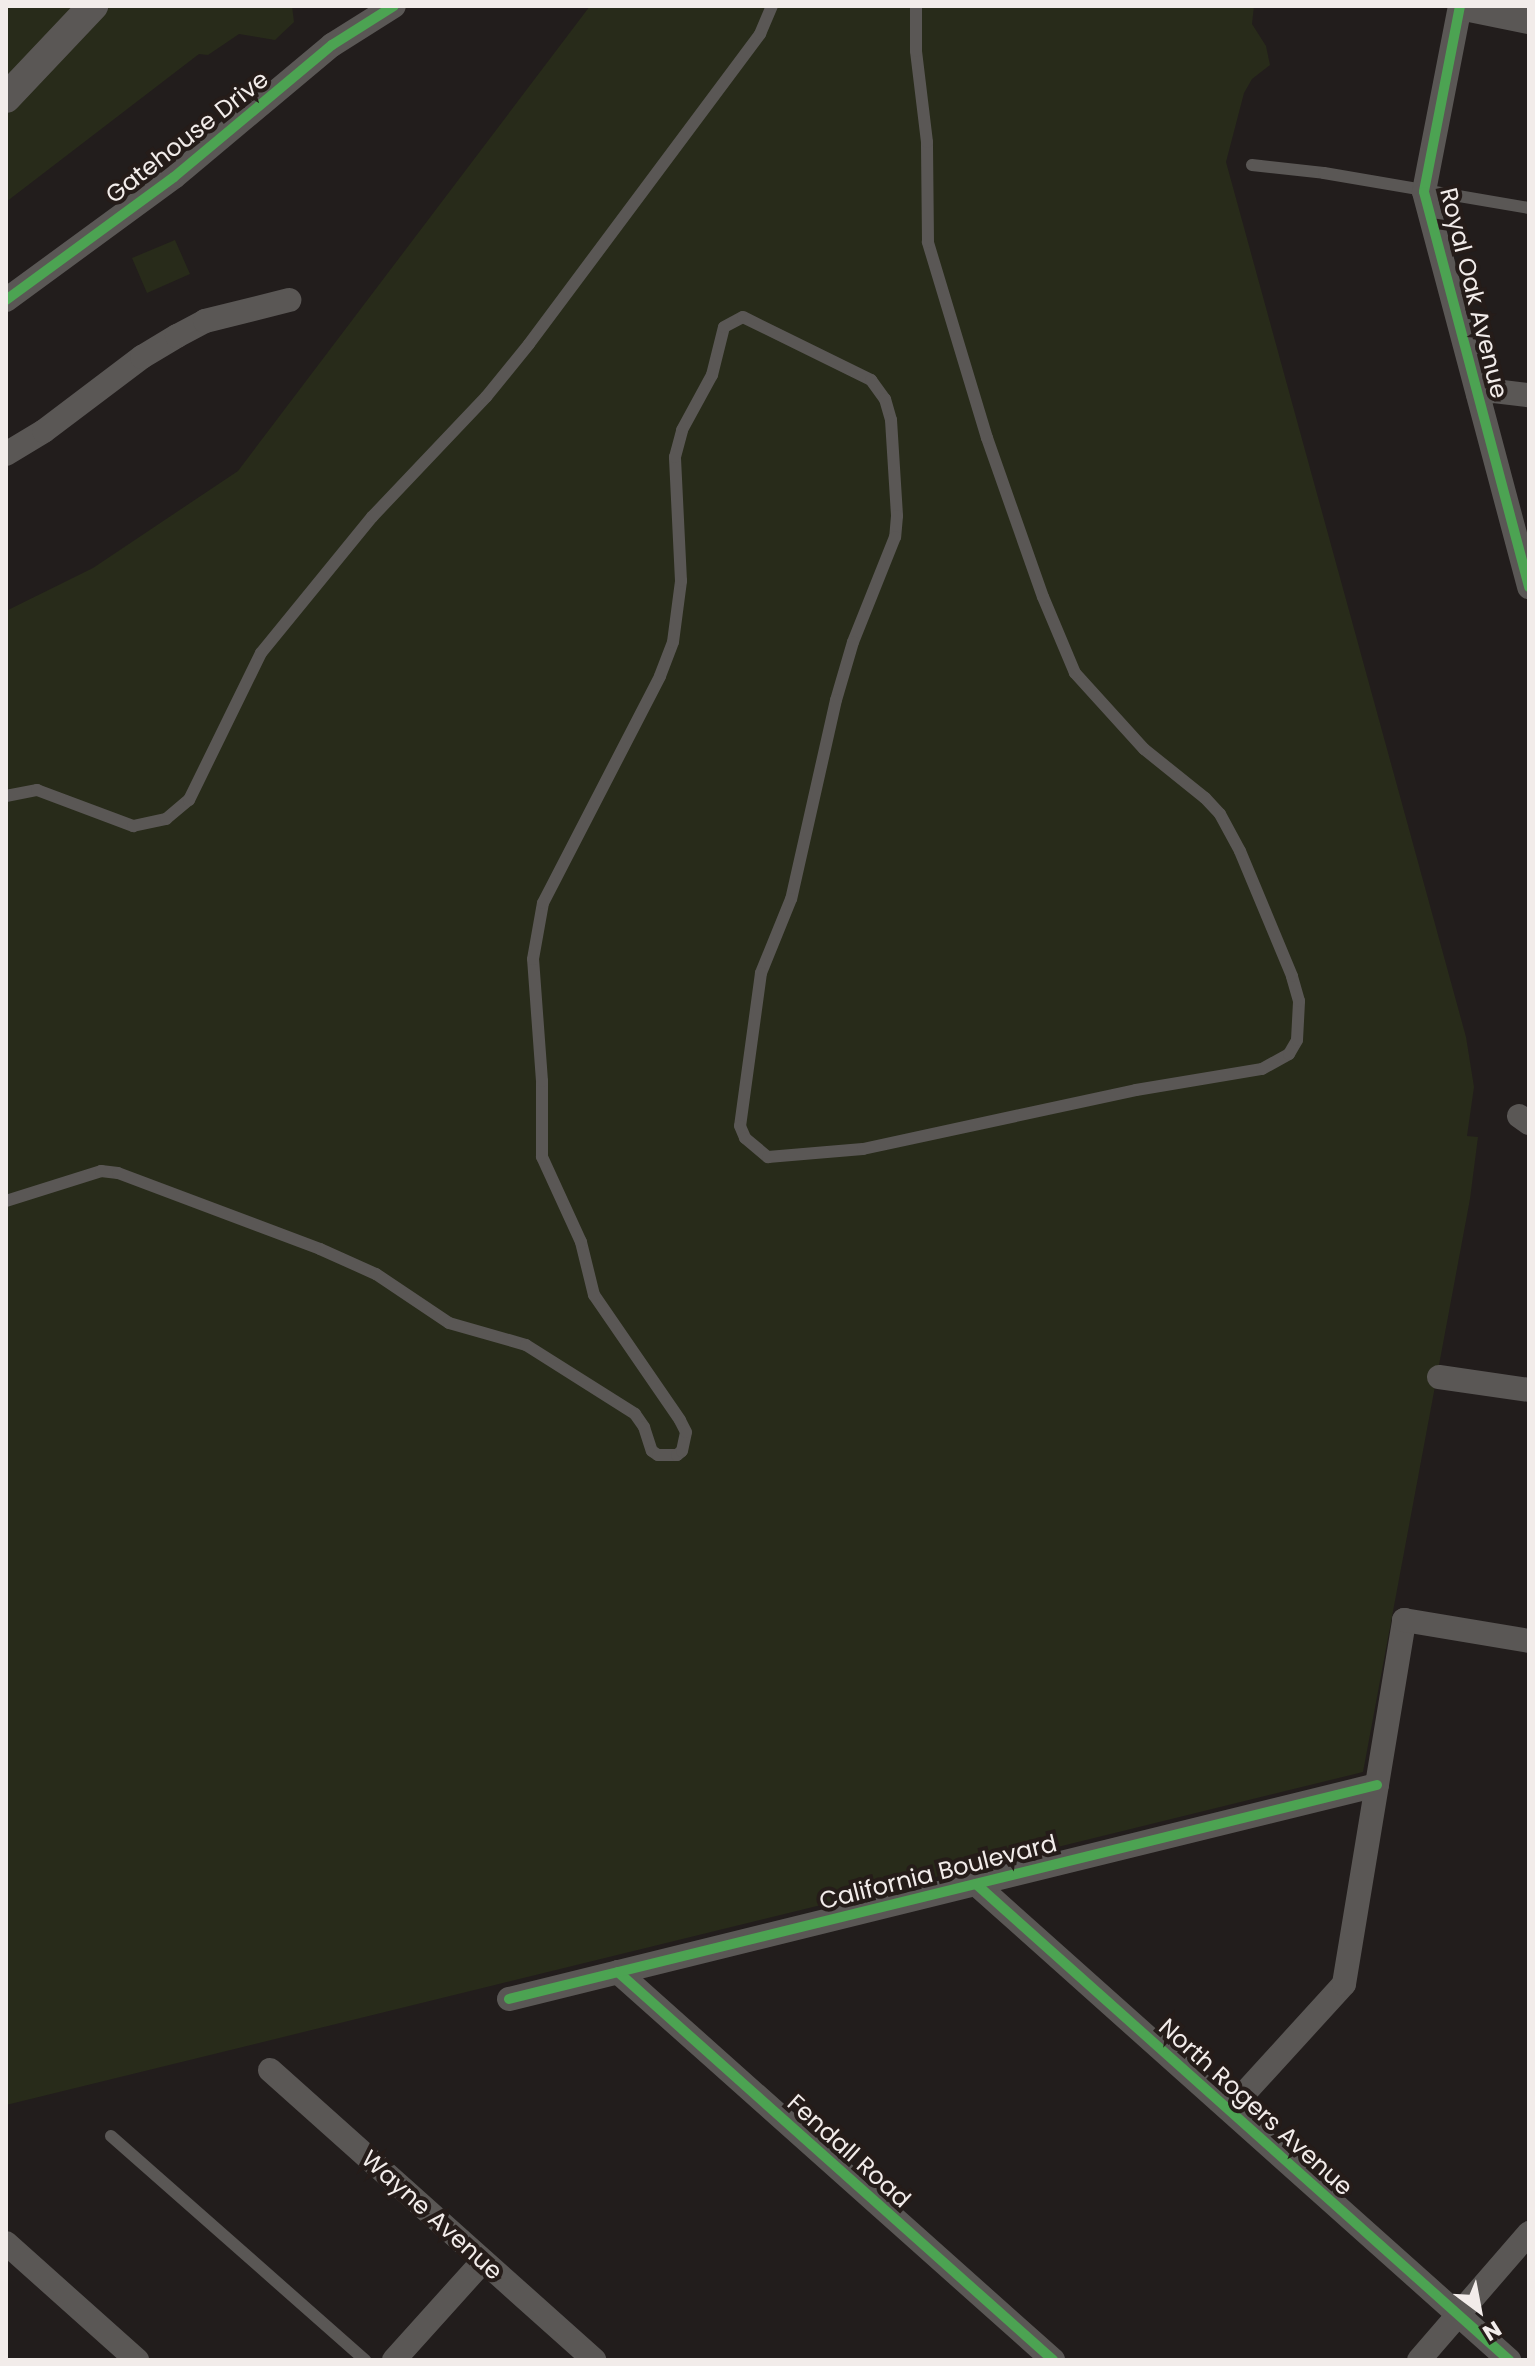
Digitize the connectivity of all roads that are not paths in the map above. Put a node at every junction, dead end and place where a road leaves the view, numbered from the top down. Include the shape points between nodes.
1 (93, 6) edge
2 (394, 6) edge
3 (772, 6) edge
4 (916, 6) edge
5 (1462, 6) edge
6 (1529, 19) edge
7 (6, 98) edge
8 (1252, 165) dead end
9 (1424, 192) junction
10 (1529, 208) edge
11 (6, 300) edge
12 (289, 300) dead end
13 (1478, 394) junction
14 (1529, 395) edge
15 (6, 454) edge
16 (1529, 587) edge
17 (6, 796) edge
18 (6, 1201) edge
19 (1439, 1377) dead end
20 (1529, 1390) edge
21 (1529, 1641) edge
22 (1377, 1785) junction
23 (976, 1884) junction
24 (618, 1972) junction
25 (509, 1999) dead end
26 (270, 2070) dead end
27 (1230, 2109) junction
28 (111, 2136) dead end
29 (1529, 2233) edge
30 (6, 2243) edge
31 (483, 2261) junction
32 (1458, 2315) junction
33 (137, 2360) edge
34 (365, 2360) edge
35 (394, 2360) edge
36 (594, 2360) edge
37 (1053, 2360) edge
38 (1419, 2360) edge
39 (1509, 2360) edge

1 - 7 street
2 - 11 street, Gatehouse Drive via 332,45 174,177
3 - 17 lane via 760,34 529,344 372,517 261,653 189,800 166,819 133,826 37,790
4 - 18 lane via 927,142 928,242 987,438 1043,597 1075,673 1120,726 1220,814 1240,851 1299,1001 1297,1040 1289,1054 1262,1069 1136,1090 863,1149 768,1157 745,1138 740,1126 761,973 791,899 836,700 895,537 897,516 891,420 885,399 871,380 743,317 724,327 712,375 682,430 675,457 681,581 673,642 543,903 533,959 542,1157 581,1242 594,1295 680,1420 686,1432 682,1451 652,1451 635,1414 526,1345 449,1323 376,1274 129,1177 101,1171
5 - 6 street
5 - 9 street, Royal Oak Avenue
8 - 9 lane
9 - 10 lane
9 - 13 street, Royal Oak Avenue
12 - 15 street via 205,321 177,336
13 - 14 street
13 - 16 street, Royal Oak Avenue
19 - 20 street
21 - 22 street via 1404,1620
22 - 23 street, California Boulevard
22 - 27 street via 1344,1984
23 - 24 street, California Boulevard
23 - 27 street, North Rogers Avenue
24 - 25 street, California Boulevard
24 - 37 street, Fendall Road
26 - 31 street, Wayne Avenue
27 - 32 street, North Rogers Avenue
28 - 34 lane
29 - 32 street
30 - 33 street
31 - 35 street
31 - 36 street, Wayne Avenue
32 - 38 street
32 - 39 street, North Rogers Avenue

